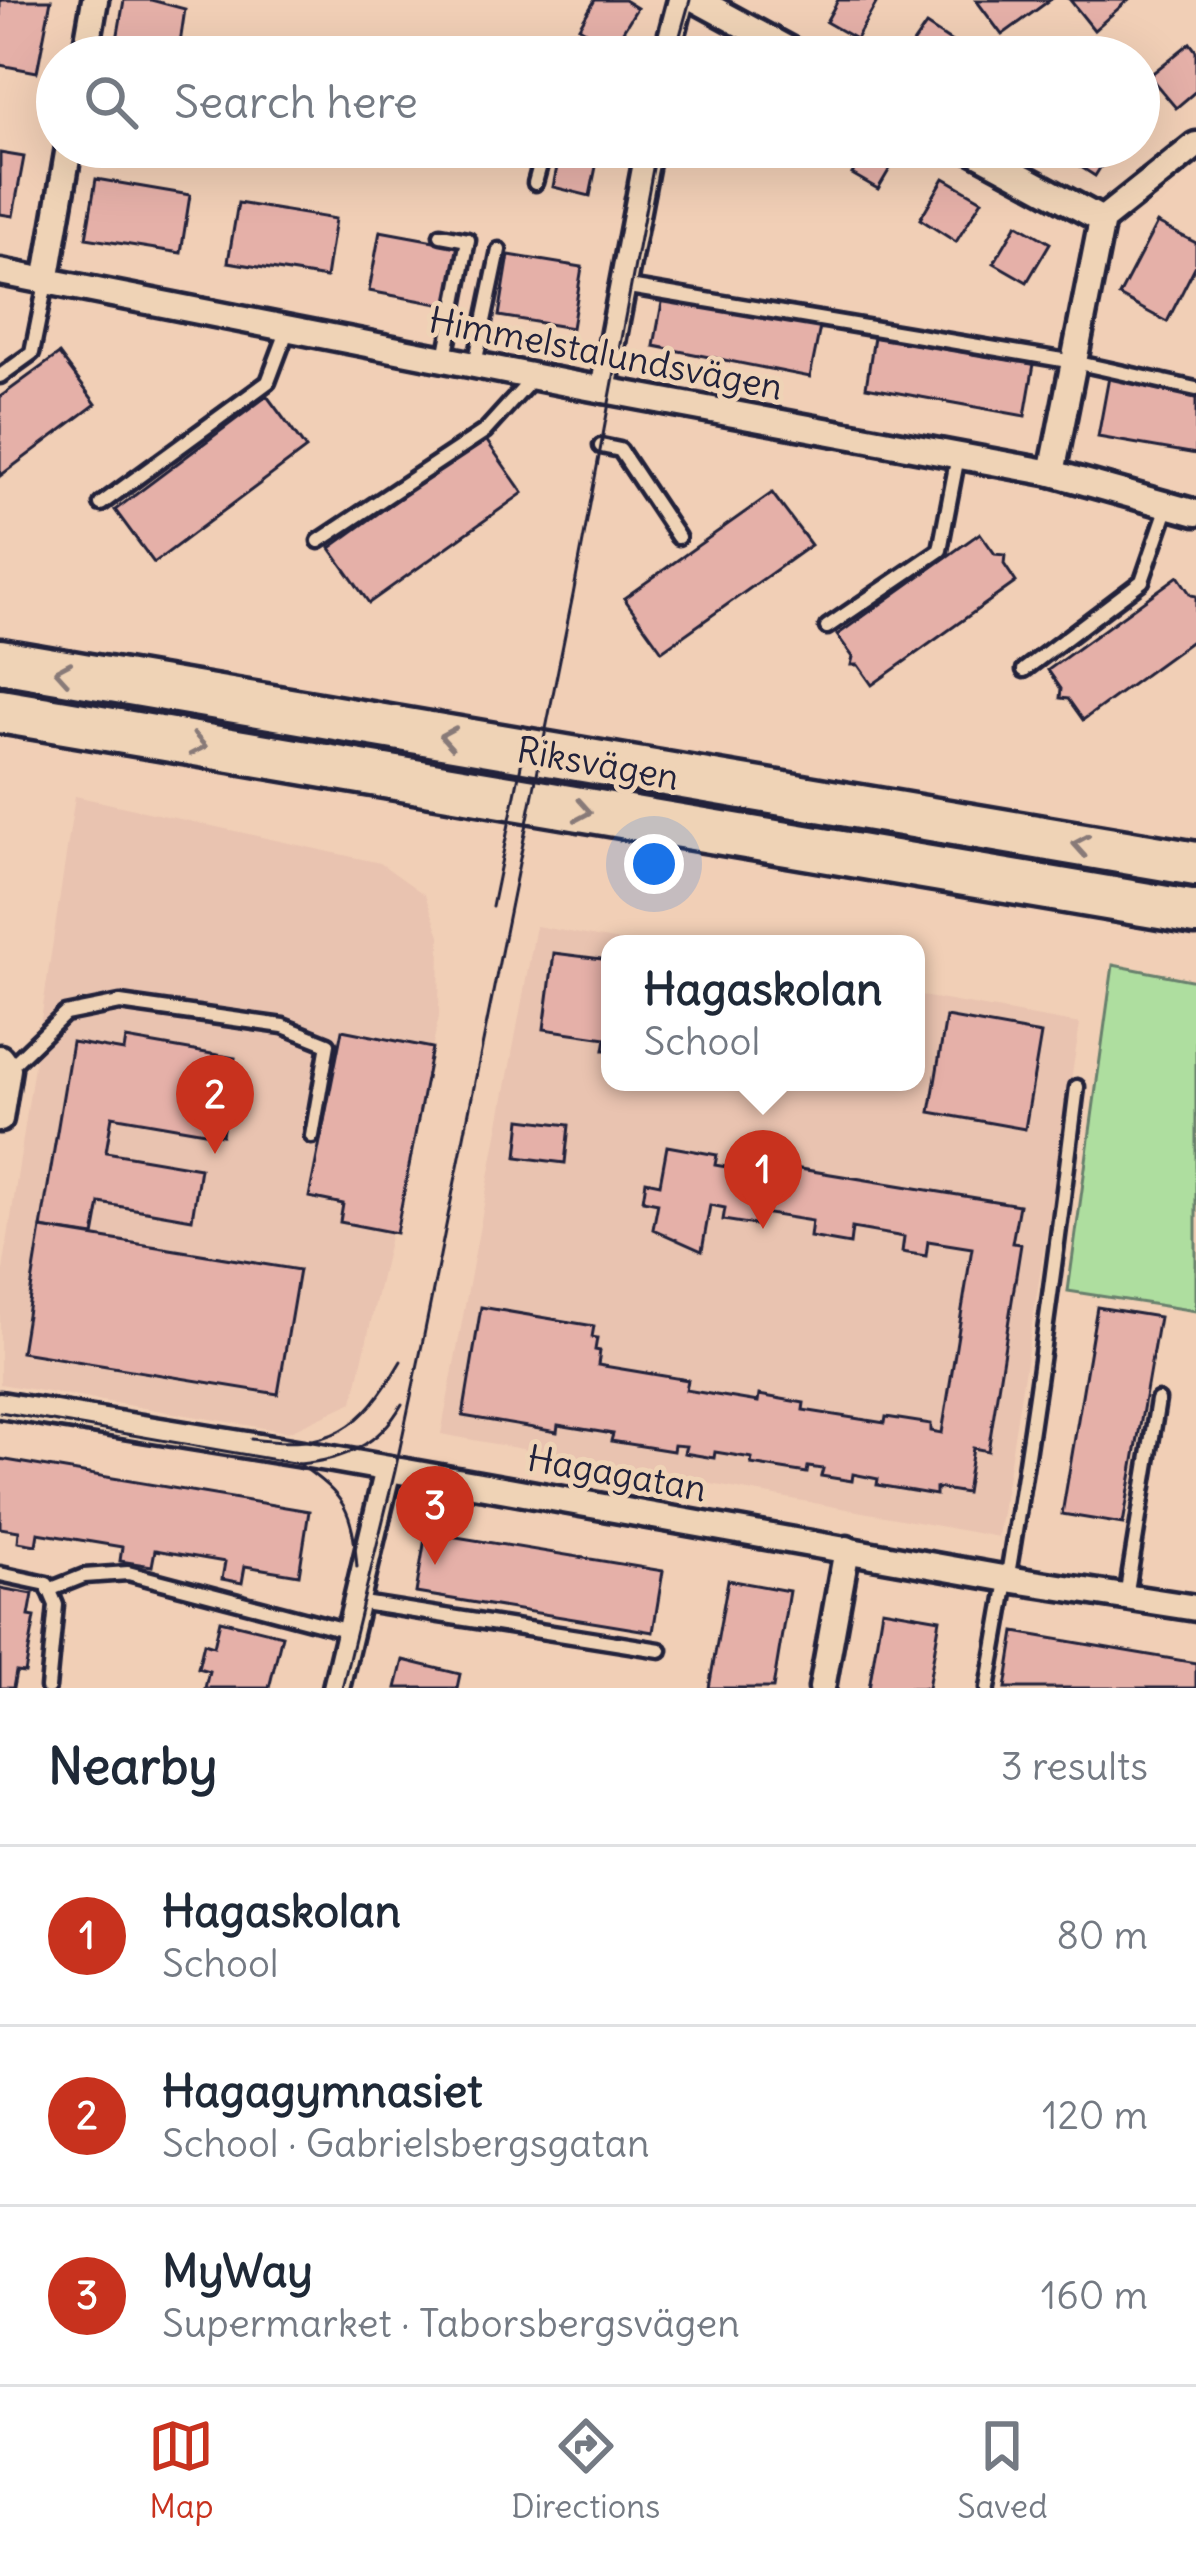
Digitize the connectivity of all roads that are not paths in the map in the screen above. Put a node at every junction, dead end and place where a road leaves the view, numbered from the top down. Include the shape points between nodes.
1 (95, 0) edge
2 (681, 0) edge
3 (697, 0) edge
4 (89, 36) edge
5 (672, 36) edge
6 (763, 36) edge
7 (1196, 145) edge
8 (65, 168) edge
9 (540, 168) edge
10 (645, 168) edge
11 (1006, 168) edge
12 (536, 183) dead end
13 (1102, 220) junction
14 (441, 235) dead end
15 (499, 250) dead end
16 (0, 272) edge
17 (46, 282) junction
18 (623, 286) junction
19 (288, 329) junction
20 (445, 359) junction
21 (1074, 362) junction
22 (475, 365) junction
23 (0, 376) edge
24 (534, 377) junction
25 (1196, 389) edge
26 (603, 390) junction
27 (601, 446) dead end
28 (958, 456) junction
29 (1052, 473) junction
30 (101, 504) dead end
31 (1168, 505) junction
32 (1196, 513) edge
33 (678, 537) dead end
34 (319, 541) dead end
35 (827, 627) dead end
36 (0, 662) edge
37 (1024, 670) dead end
38 (0, 711) edge
39 (1196, 864) edge
40 (1196, 914) edge
41 (4, 1063) edge
42 (1077, 1088) dead end
43 (0, 1119) edge
44 (312, 1136) dead end
45 (1158, 1400) dead end
46 (0, 1405) edge
47 (388, 1469) junction
48 (847, 1549) junction
49 (0, 1574) edge
50 (1008, 1579) junction
51 (49, 1590) junction
52 (1126, 1597) junction
53 (356, 1602) junction
54 (1196, 1608) edge
55 (349, 1631) junction
56 (660, 1650) dead end
57 (47, 1688) edge
58 (336, 1688) edge
59 (822, 1688) edge
60 (988, 1688) edge

1 - 4 street
2 - 5 street
3 - 6 street
7 - 13 street
8 - 17 street
9 - 12 lane
10 - 18 street
11 - 13 street
13 - 21 street
14 - 20 lane via 469,240
15 - 22 lane
16 - 17 street, Himmelstalundsvägen
17 - 19 street, Himmelstalundsvägen
17 - 23 lane via 32,352
18 - 21 lane
18 - 26 street
19 - 20 street, Himmelstalundsvägen
19 - 30 lane via 268,382
20 - 22 street, Himmelstalundsvägen
21 - 25 lane
21 - 29 street
22 - 24 street, Himmelstalundsvägen
24 - 26 street, Himmelstalundsvägen
24 - 34 lane via 485,431
26 - 28 street, Himmelstalundsvägen
27 - 33 lane via 620,450
28 - 29 street, Himmelstalundsvägen
28 - 35 lane via 940,550
29 - 31 street, Himmelstalundsvägen
31 - 32 street, Himmelstalundsvägen
31 - 37 lane via 1142,581
39 -> 36 highway, Riksvägen
38 -> 40 highway, Riksvägen
41 - 43 street
41 - 44 lane via 65,1014 120,1003 284,1025 328,1044
42 - 50 lane
45 - 52 lane
46 - 47 street, Hagagatan
47 - 48 street, Hagagatan
47 - 53 street
48 - 50 street, Hagagatan
48 - 59 street
49 - 51 lane
50 - 52 street, Hagagatan
50 - 60 lane
51 - 55 lane via 84,1576 128,1573
51 - 57 lane via 56,1605
52 - 54 street, Hagagatan
53 - 55 street
53 - 56 lane
55 - 58 street

